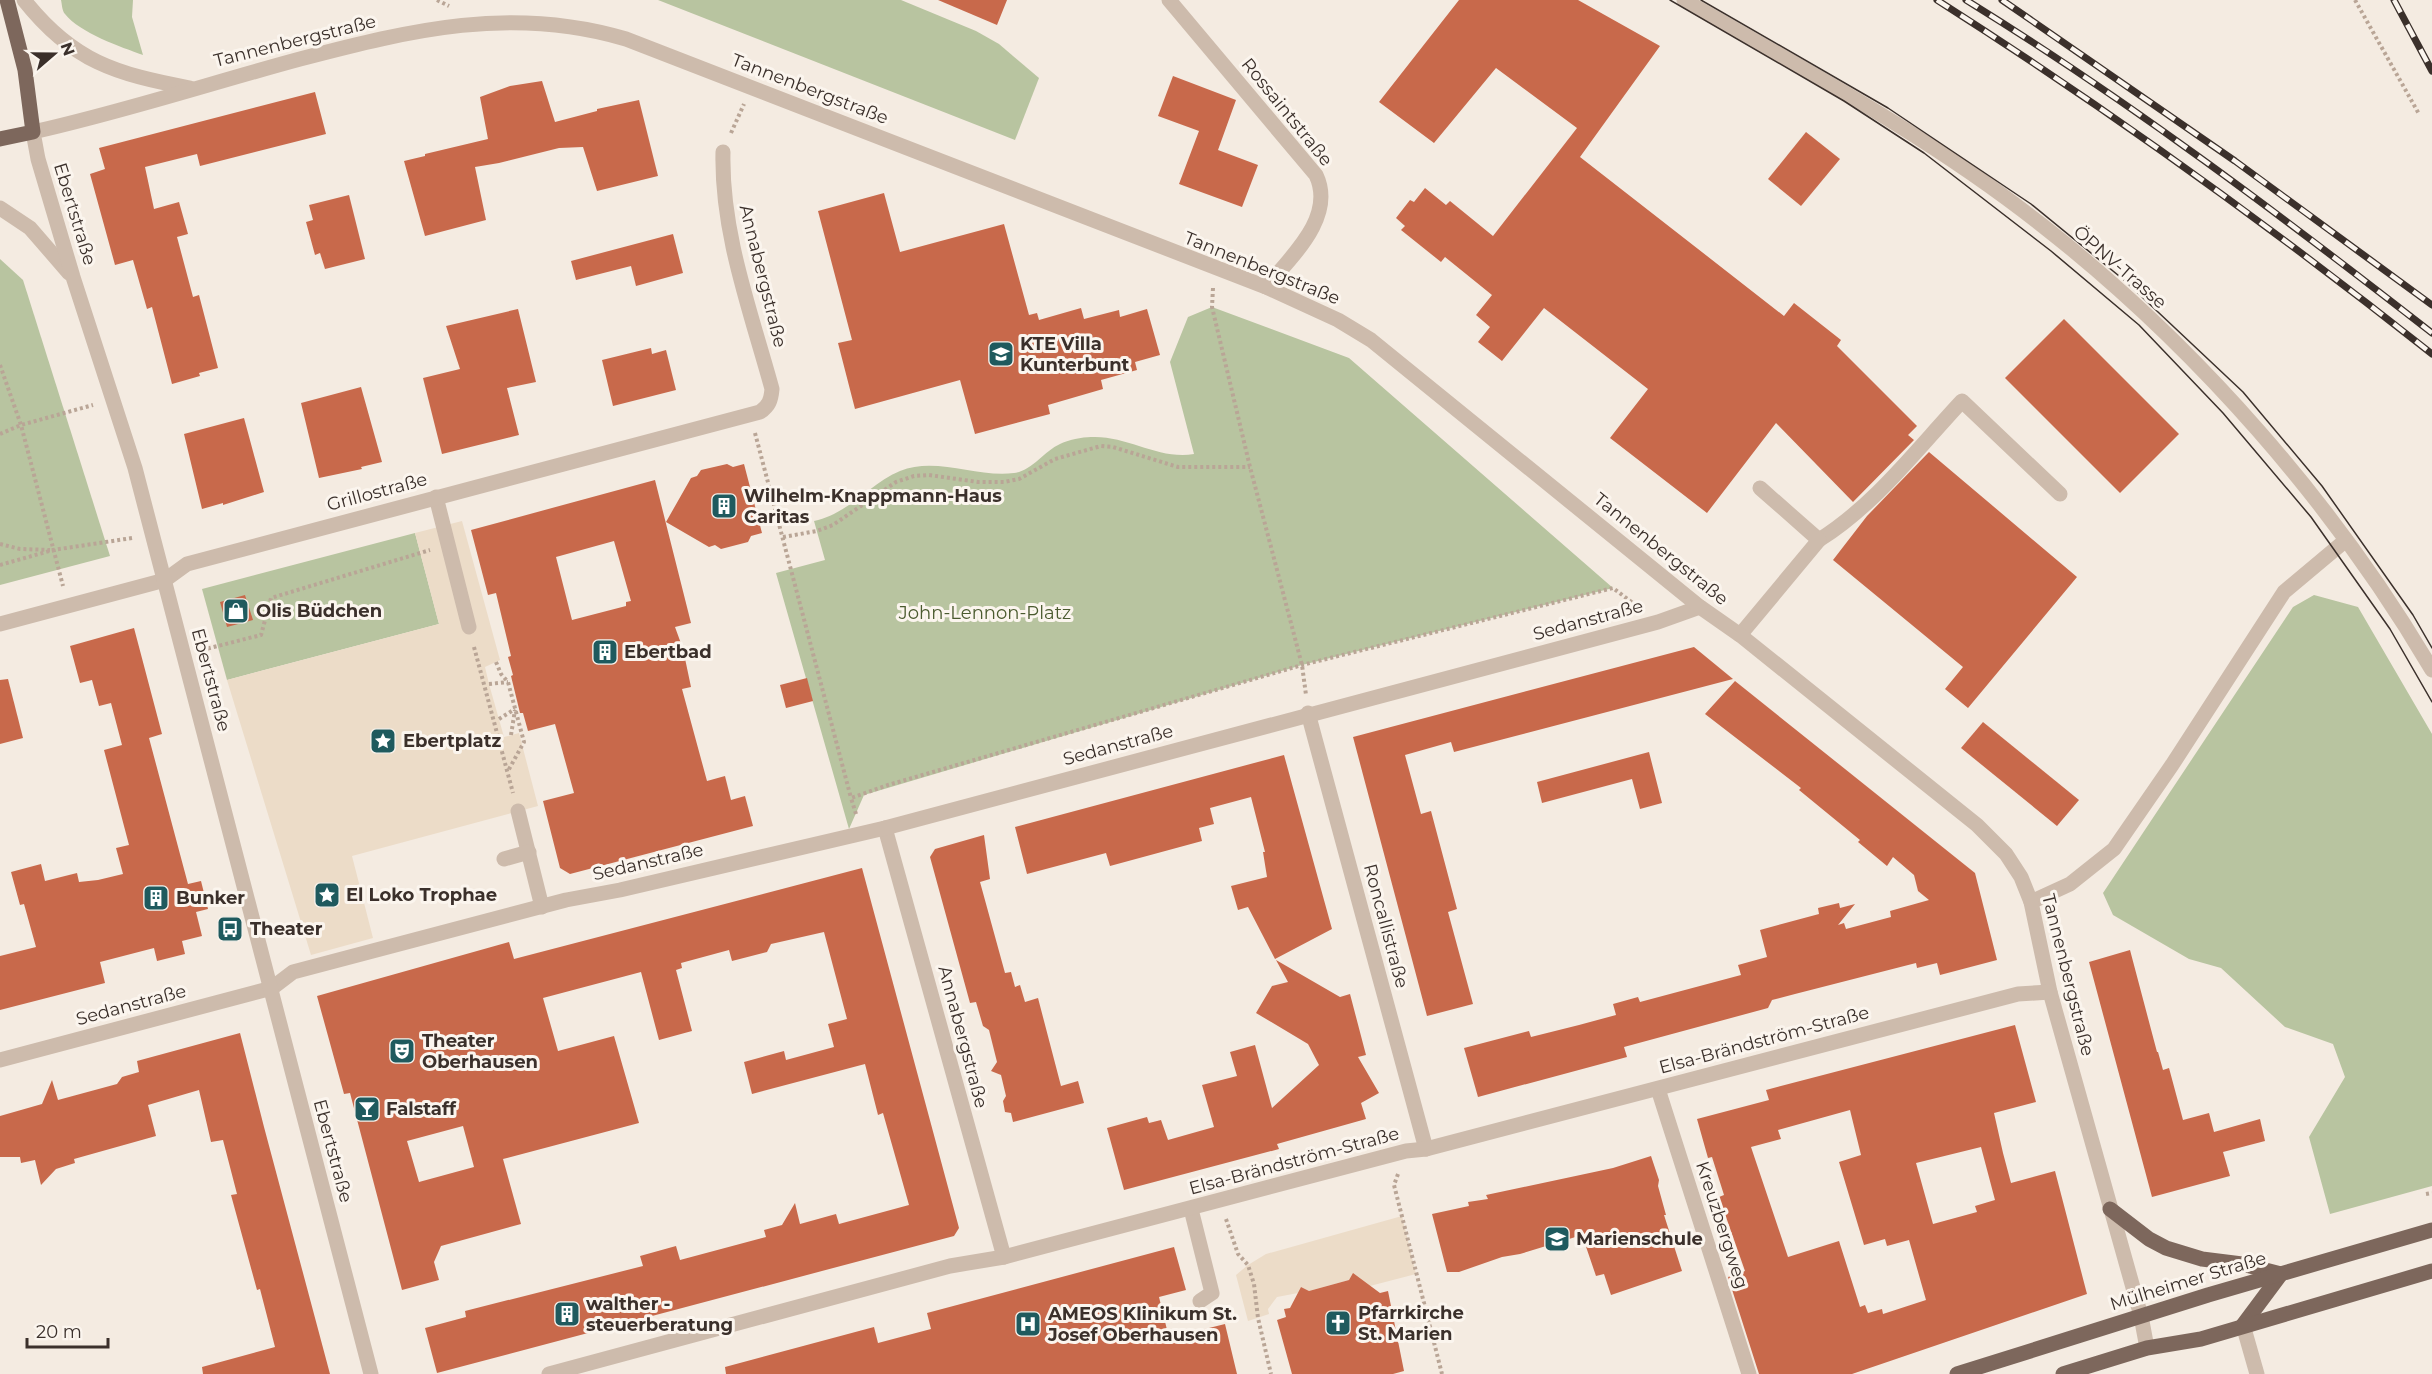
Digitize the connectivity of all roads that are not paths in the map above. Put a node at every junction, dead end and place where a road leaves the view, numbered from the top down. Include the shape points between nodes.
1 (7, 0) edge
2 (24, 0) edge
3 (1169, 0) edge
4 (1684, 0) edge
5 (190, 88) junction
6 (33, 132) junction
7 (0, 139) edge
8 (723, 152) road end
9 (0, 208) edge
10 (73, 277) junction
11 (1266, 287) junction
12 (767, 407) joint
13 (1760, 488) dead end
14 (2060, 494) dead end
15 (436, 497) junction
16 (1819, 540) junction
17 (2346, 540) junction
18 (165, 580) junction
19 (1700, 607) junction
20 (0, 624) edge
21 (469, 627) road end
22 (1740, 636) junction
23 (2432, 670) edge
24 (1308, 713) junction
25 (518, 812) road end
26 (885, 828) junction
27 (529, 852) junction
28 (504, 859) dead end
29 (2031, 902) junction
30 (542, 907) junction
31 (272, 988) junction
32 (2050, 992) junction
33 (0, 1060) edge
34 (1658, 1089) junction
35 (1426, 1149) junction
36 (1191, 1209) junction
37 (2110, 1209) junction
38 (2432, 1230) edge
39 (1004, 1257) junction
40 (2432, 1271) edge
41 (2281, 1274) junction
42 (1200, 1300) dead end
43 (2141, 1316) junction
44 (2243, 1325) junction
45 (2147, 1348) junction
46 (371, 1374) edge
47 (549, 1374) edge
48 (1749, 1374) edge
49 (1957, 1374) edge
50 (2063, 1374) edge
51 (2256, 1374) edge

1 - 6 main road, Ebertstraße via 25,70
2 - 5 street via 61,39 84,56 136,78
3 - 11 street, Rossaintstraße via 1319,183 1319,217
4 - 17 street, ÖPNV-Trasse via 1889,118 2051,232 2120,289 2195,362 2271,446
5 - 6 street, Tannenbergstraße via 138,106
5 - 11 street, Tannenbergstraße via 457,24 508,21 604,32
6 - 7 main road, Tannenbergstraße
6 - 10 street, Ebertstraße
8 - 12 street, Annabergstraße via 727,223 772,389
9 - 10 street via 30,228
10 - 18 street, Ebertstraße via 115,401
11 - 19 street, Tannenbergstraße via 1371,340
12 - 15 street, Grillostraße via 750,416
13 - 16 street
14 - 16 street via 1962,401 1865,506
15 - 18 street, Grillostraße via 186,564
15 - 21 street
16 - 22 street
17 - 23 street, ÖPNV-Trasse
17 - 29 street via 2284,592 2114,849 2070,884
18 - 20 street, Grillostraße
18 - 31 street, Ebertstraße
19 - 22 street, Tannenbergstraße
19 - 24 street, Sedanstraße via 1658,622
22 - 29 street, Tannenbergstraße via 1977,825 2006,854
24 - 26 street, Sedanstraße
24 - 35 street, Roncallistraße
25 - 27 street
26 - 30 street, Sedanstraße
26 - 39 street, Annabergstraße
27 - 28 street
27 - 30 street
29 - 32 street, Tannenbergstraße
30 - 31 street, Sedanstraße via 293,972
31 - 33 street, Sedanstraße
31 - 46 street, Ebertstraße
32 - 34 street, Elsa-Brändström-Straße via 2018,994
32 - 37 street, Tannenbergstraße
34 - 35 street, Elsa-Brändström-Straße
34 - 48 street, Kreuzbergweg
35 - 36 street, Elsa-Brändström-Straße via 1406,1150
36 - 39 street, Elsa-Brändström-Straße
36 - 42 street via 1212,1293
37 - 41 main road via 2166,1248
37 - 43 street, Tannenbergstraße
38 - 41 main road, Mülheimer Straße
39 - 47 street, Elsa-Brändström-Straße via 950,1266
40 - 44 main road
41 - 43 main road, Mülheimer Straße
41 - 44 main road
43 - 45 street, Tannenbergstraße
43 - 49 main road, Mülheimer Straße
44 - 45 main road via 2192,1341
44 - 51 street
45 - 50 main road

